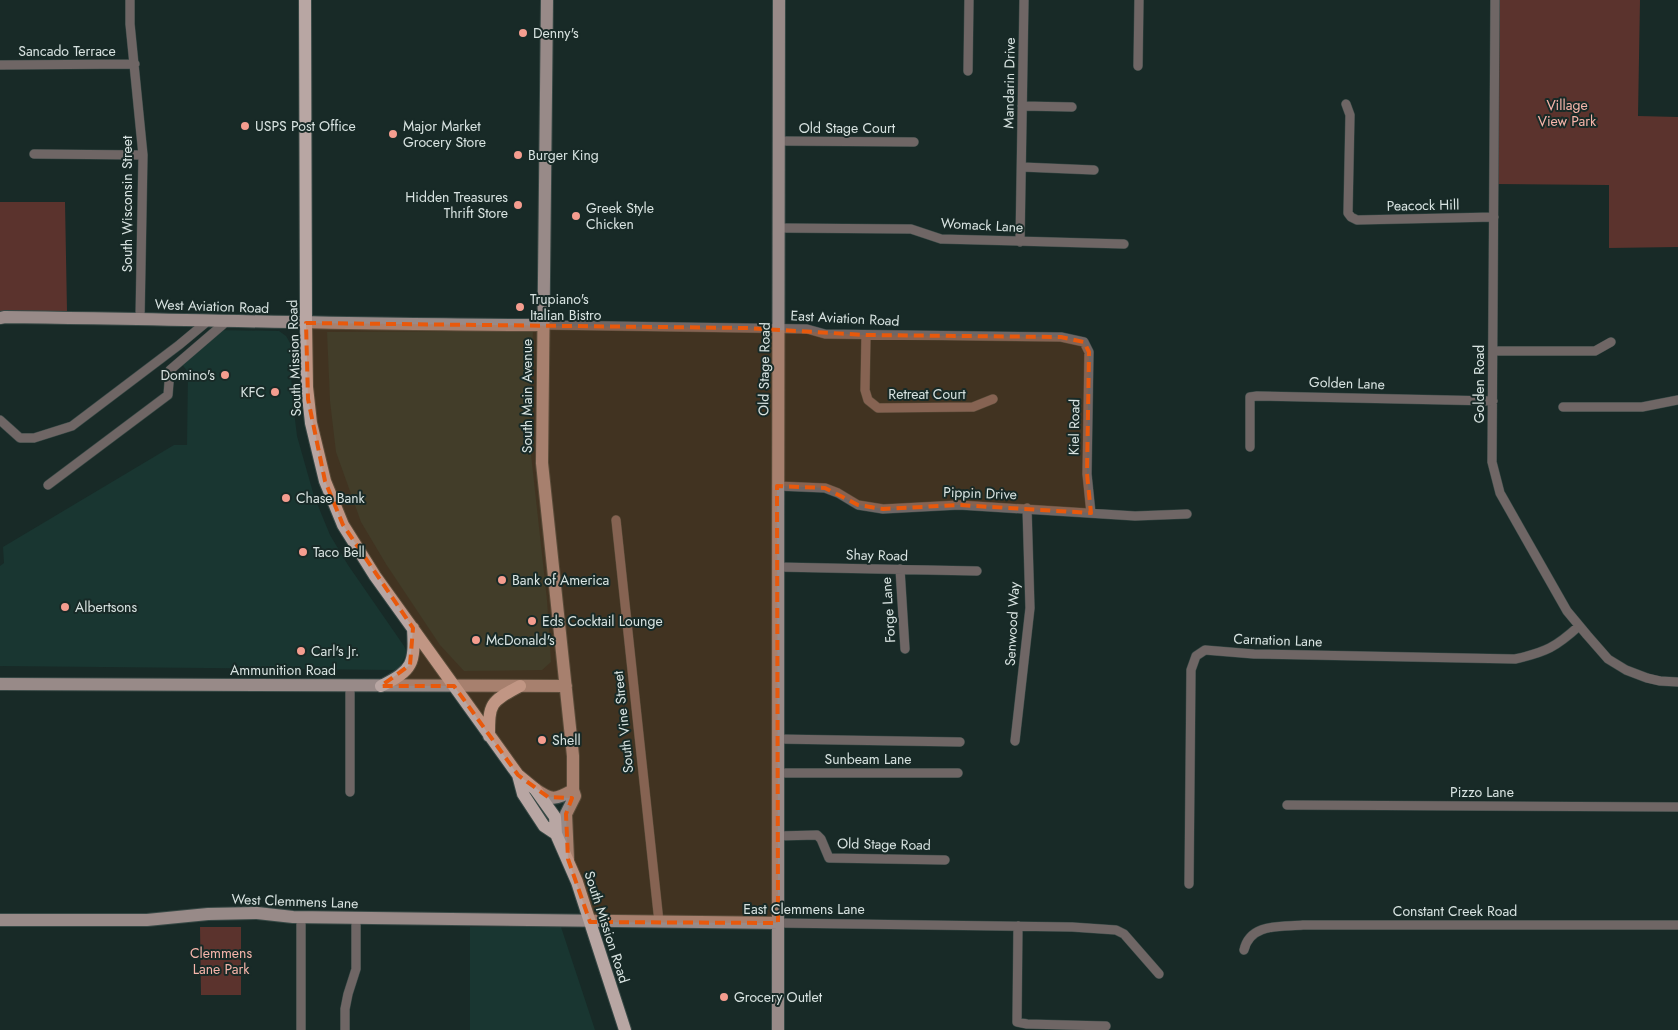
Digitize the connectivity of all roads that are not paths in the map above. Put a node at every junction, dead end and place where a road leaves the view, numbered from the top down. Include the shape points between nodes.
1 (130, 0) edge
2 (306, 0) edge
3 (547, 0) edge
4 (779, 0) edge
5 (969, 0) edge
6 (1024, 0) edge
7 (1138, 0) edge
8 (1495, 0) edge
9 (134, 64) junction
10 (0, 66) edge
11 (1138, 66) dead end
12 (968, 71) dead end
13 (1346, 104) dead end
14 (1022, 106) junction
15 (1072, 107) dead end
16 (779, 141) junction
17 (914, 142) dead end
18 (34, 154) dead end
19 (143, 155) junction
20 (1022, 167) junction
21 (1094, 170) dead end
22 (1494, 217) junction
23 (779, 228) junction
24 (1020, 242) junction
25 (1124, 244) dead end
26 (0, 318) edge
27 (140, 319) junction
28 (209, 320) junction
29 (227, 321) junction
30 (306, 323) junction
31 (543, 325) junction
32 (779, 328) junction
33 (866, 335) junction
34 (1084, 342) joint
35 (1612, 342) dead end
36 (1493, 351) junction
37 (993, 398) dead end
38 (1678, 400) edge
39 (1493, 401) junction
40 (1563, 407) dead end
41 (0, 420) edge
42 (1250, 447) dead end
43 (48, 485) dead end
44 (777, 486) junction
45 (1027, 508) junction
46 (1091, 513) junction
47 (1187, 514) dead end
48 (616, 520) dead end
49 (777, 567) junction
50 (900, 569) junction
51 (977, 571) dead end
52 (1579, 626) junction
53 (413, 628) junction
54 (905, 649) dead end
55 (1678, 682) edge
56 (0, 684) edge
57 (350, 686) junction
58 (380, 686) junction
59 (454, 686) junction
60 (520, 686) junction
61 (566, 686) junction
62 (489, 736) junction
63 (777, 739) junction
64 (1015, 741) dead end
65 (960, 742) dead end
66 (777, 773) junction
67 (958, 773) dead end
68 (518, 775) junction
69 (535, 788) junction
70 (573, 790) junction
71 (350, 792) dead end
72 (1287, 805) dead end
73 (1678, 807) edge
74 (556, 834) junction
75 (777, 836) junction
76 (568, 859) junction
77 (945, 860) dead end
78 (1189, 884) dead end
79 (301, 918) junction
80 (356, 918) junction
81 (0, 920) edge
82 (590, 922) junction
83 (659, 922) junction
84 (778, 923) junction
85 (1678, 925) edge
86 (1018, 926) junction
87 (1244, 950) dead end
88 (1159, 974) dead end
89 (1106, 1026) dead end
90 (301, 1030) edge
91 (345, 1030) edge
92 (625, 1030) edge
93 (778, 1030) edge

1 - 9 street, South Wisconsin Street
2 - 30 main road, South Mission Road
3 - 31 street, South Main Avenue
4 - 16 street, Old Stage Road
5 - 12 street
6 - 14 street, Mandarin Drive
7 - 11 street
8 - 22 street, Golden Road
9 - 10 street, Sancado Terrace
9 - 19 street, South Wisconsin Street
13 - 22 street, Peacock Hill via 1350,115 1348,213 1353,219
14 - 15 street
14 - 20 street, Mandarin Drive
16 - 17 street, Old Stage Court
16 - 23 street, Old Stage Road
18 - 19 street
19 - 27 street, South Wisconsin Street
20 - 21 street
20 - 24 street, Mandarin Drive
22 - 36 street, Golden Road
23 - 24 street, Womack Lane via 911,229 941,239
23 - 32 street, Old Stage Road
24 - 25 street, Womack Lane
26 - 27 street, West Aviation Road
27 - 28 street, West Aviation Road
28 - 29 street, West Aviation Road
28 - 41 street via 72,426 34,438 20,438
29 - 30 street, West Aviation Road
29 - 43 street via 170,370 168,395
30 - 31 street, West Aviation Road
30 - 53 main road, South Mission Road via 308,399 325,482 357,549
31 - 32 street, East Aviation Road
31 - 61 street, South Main Avenue via 542,463
32 - 33 street, East Aviation Road
32 - 44 street, Old Stage Road
33 - 34 street, East Aviation Road via 1061,337
33 - 37 street, Retreat Court via 865,390 868,400 878,408 973,407
34 - 46 street, Kiel Road via 1089,352 1086,474
35 - 36 street via 1595,351
36 - 39 street, Golden Road
38 - 40 street via 1642,407
39 - 42 street, Golden Lane via 1250,397
39 - 52 street, Golden Road via 1492,462 1500,493 1567,611
44 - 45 street, Pippin Drive via 825,488 858,505 884,509 959,505
44 - 49 street, Old Stage Road
45 - 46 street, Pippin Drive
45 - 64 street, Senwood Way via 1030,608
46 - 47 street, Pippin Drive via 1135,516
48 - 83 street, South Vine Street
49 - 50 street, Shay Road
49 - 63 street, Old Stage Road
50 - 51 street, Shay Road
50 - 54 street, Forge Lane
52 - 55 street, Golden Road via 1615,664 1647,678
52 - 78 street, Carnation Lane via 1541,653 1515,659 1205,650 1196,656 1191,670
53 - 58 main road via 414,647 410,665 396,678
53 - 59 main road, South Mission Road
56 - 57 street, Ammunition Road
57 - 58 street, Ammunition Road
57 - 71 street
58 - 59 street, Ammunition Road
59 - 60 street, Ammunition Road
59 - 62 main road, South Mission Road
60 - 61 street, Ammunition Road
60 - 62 main road via 491,706
61 - 70 street, South Main Avenue
62 - 68 main road, South Mission Road
63 - 65 street
63 - 66 street, Old Stage Road
66 - 67 street, Sunbeam Lane
66 - 75 street, Old Stage Road
68 - 69 main road, South Mission Road
68 - 74 main road, South Mission Road via 523,794 544,826
69 - 70 street via 553,798 560,798
69 - 74 main road, South Mission Road via 555,818
70 - 76 street, South Main Avenue via 575,796 566,814
72 - 73 street, Pizzo Lane
74 - 76 main road, South Mission Road
75 - 77 street, Old Stage Road via 817,835 829,858
75 - 84 street, Old Stage Road
76 - 82 main road, South Mission Road
79 - 80 street, West Clemmens Lane
79 - 81 street, West Clemmens Lane via 257,913 147,920
79 - 90 street
80 - 82 street, West Clemmens Lane
80 - 91 street via 356,969 345,1009
82 - 83 street, East Clemmens Lane
82 - 92 main road, South Mission Road
83 - 84 street, East Clemmens Lane
84 - 86 street, East Clemmens Lane
84 - 93 street, Old Stage Road
85 - 87 street, Constant Creek Road via 1303,925 1260,930 1249,937
86 - 88 street via 1116,930 1124,934
86 - 89 street via 1018,1022

